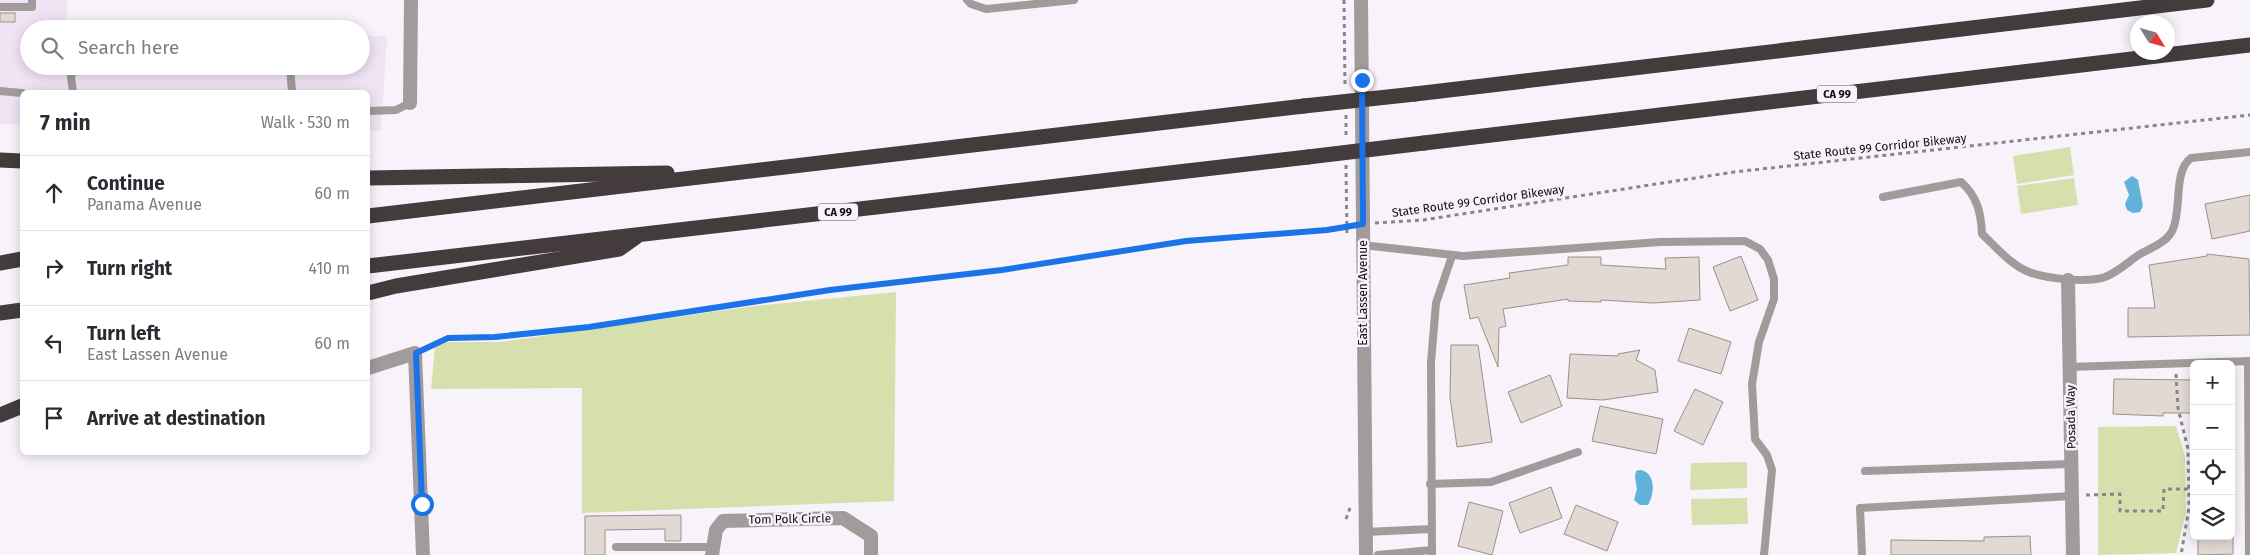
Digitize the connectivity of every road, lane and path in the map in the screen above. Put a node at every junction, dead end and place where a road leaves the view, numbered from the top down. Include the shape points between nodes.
1 (32, 0) edge
2 (411, 0) edge
3 (967, 0) edge
4 (1074, 0) edge
5 (1344, 0) edge
6 (1361, 0) edge
7 (2207, 0) edge
8 (0, 7) edge
9 (2250, 45) edge
10 (72, 75) edge
11 (291, 75) edge
12 (72, 90) edge
13 (292, 90) edge
14 (0, 91) edge
15 (20, 93) edge
16 (1345, 93) dead end
17 (410, 103) joint
18 (370, 111) edge
19 (1346, 112) dead end
20 (2250, 115) edge
21 (1346, 141) dead end
22 (2250, 152) edge
23 (0, 160) edge
24 (1346, 160) dead end
25 (20, 161) edge
26 (721, 174) junction
27 (370, 178) edge
28 (1883, 197) dead end
29 (1346, 214) dead end
30 (370, 216) edge
31 (1363, 224) junction
32 (638, 236) junction
33 (1362, 245) junction
34 (1452, 256) junction
35 (20, 259) edge
36 (0, 263) edge
37 (370, 266) edge
38 (2068, 280) junction
39 (370, 293) edge
40 (20, 310) edge
41 (0, 313) edge
42 (416, 353) junction
43 (2249, 361) edge
44 (2175, 363) junction
45 (370, 367) edge
46 (2070, 367) junction
47 (20, 407) edge
48 (0, 415) edge
49 (1578, 452) dead end
50 (2072, 464) junction
51 (1865, 471) dead end
52 (1430, 484) junction
53 (2189, 489) junction
54 (2072, 496) junction
55 (1431, 529) junction
56 (1365, 532) junction
57 (616, 547) dead end
58 (713, 551) edge
59 (1432, 552) edge
60 (423, 555) edge
61 (871, 555) edge
62 (1366, 555) edge
63 (1378, 555) edge
64 (1764, 555) edge
65 (1862, 555) edge
66 (2073, 555) edge
67 (2181, 555) edge
68 (2249, 555) edge

1 - 8 lane via 32,7
2 - 17 street
3 - 4 lane via 986,9
5 - 16 path
6 - 31 street, East Lassen Avenue
7 - 26 highway, bridge
9 - 32 highway, CA 99, bridge
10 - 12 lane
11 - 13 lane
14 - 15 lane
17 - 18 lane via 396,110
19 - 21 path
20 - 31 path, State Route 99 Corridor Bikeway via 1734,172 1423,220
22 - 38 lane via 2191,158 2180,172 2173,230 2167,238 2103,278
23 - 25 highway
24 - 29 path
26 - 27 highway via 646,172
26 - 30 highway
28 - 38 lane via 1961,182 1972,192 1981,214 1982,234 2008,258 2029,272
31 - 33 street, East Lassen Avenue
31 - 42 path, State Route 99 Corridor Bikeway via 1327,230 1186,241 589,327 495,337 448,338
32 - 37 highway, CA 99
32 - 39 highway via 619,249 396,286
33 - 34 lane
33 - 56 street, East Lassen Avenue
34 - 52 lane via 1436,303 1431,362
34 - 64 lane via 1660,242 1745,241 1760,249 1768,260 1774,279 1774,299 1758,342 1752,384 1755,439 1767,455 1772,470
35 - 36 highway
38 - 46 street, Posada Way
40 - 41 highway
42 - 45 street
42 - 60 street
43 - 44 lane
43 - 68 lane
44 - 46 lane
44 - 53 path via 2178,408 2188,449
46 - 50 street, Posada Way
47 - 48 highway
49 - 52 lane via 1491,482
50 - 51 lane
50 - 54 street, Posada Way
52 - 55 lane
53 - 54 path via 2164,489 2164,511 2120,511 2120,494
53 - 67 path
54 - 65 lane via 1860,508
54 - 66 street, Posada Way
55 - 56 lane
55 - 59 lane
56 - 62 street, East Lassen Avenue
57 - 58 lane
58 - 61 street, Tom Polk Circle via 716,530 723,521 843,518 871,536
59 - 63 lane

